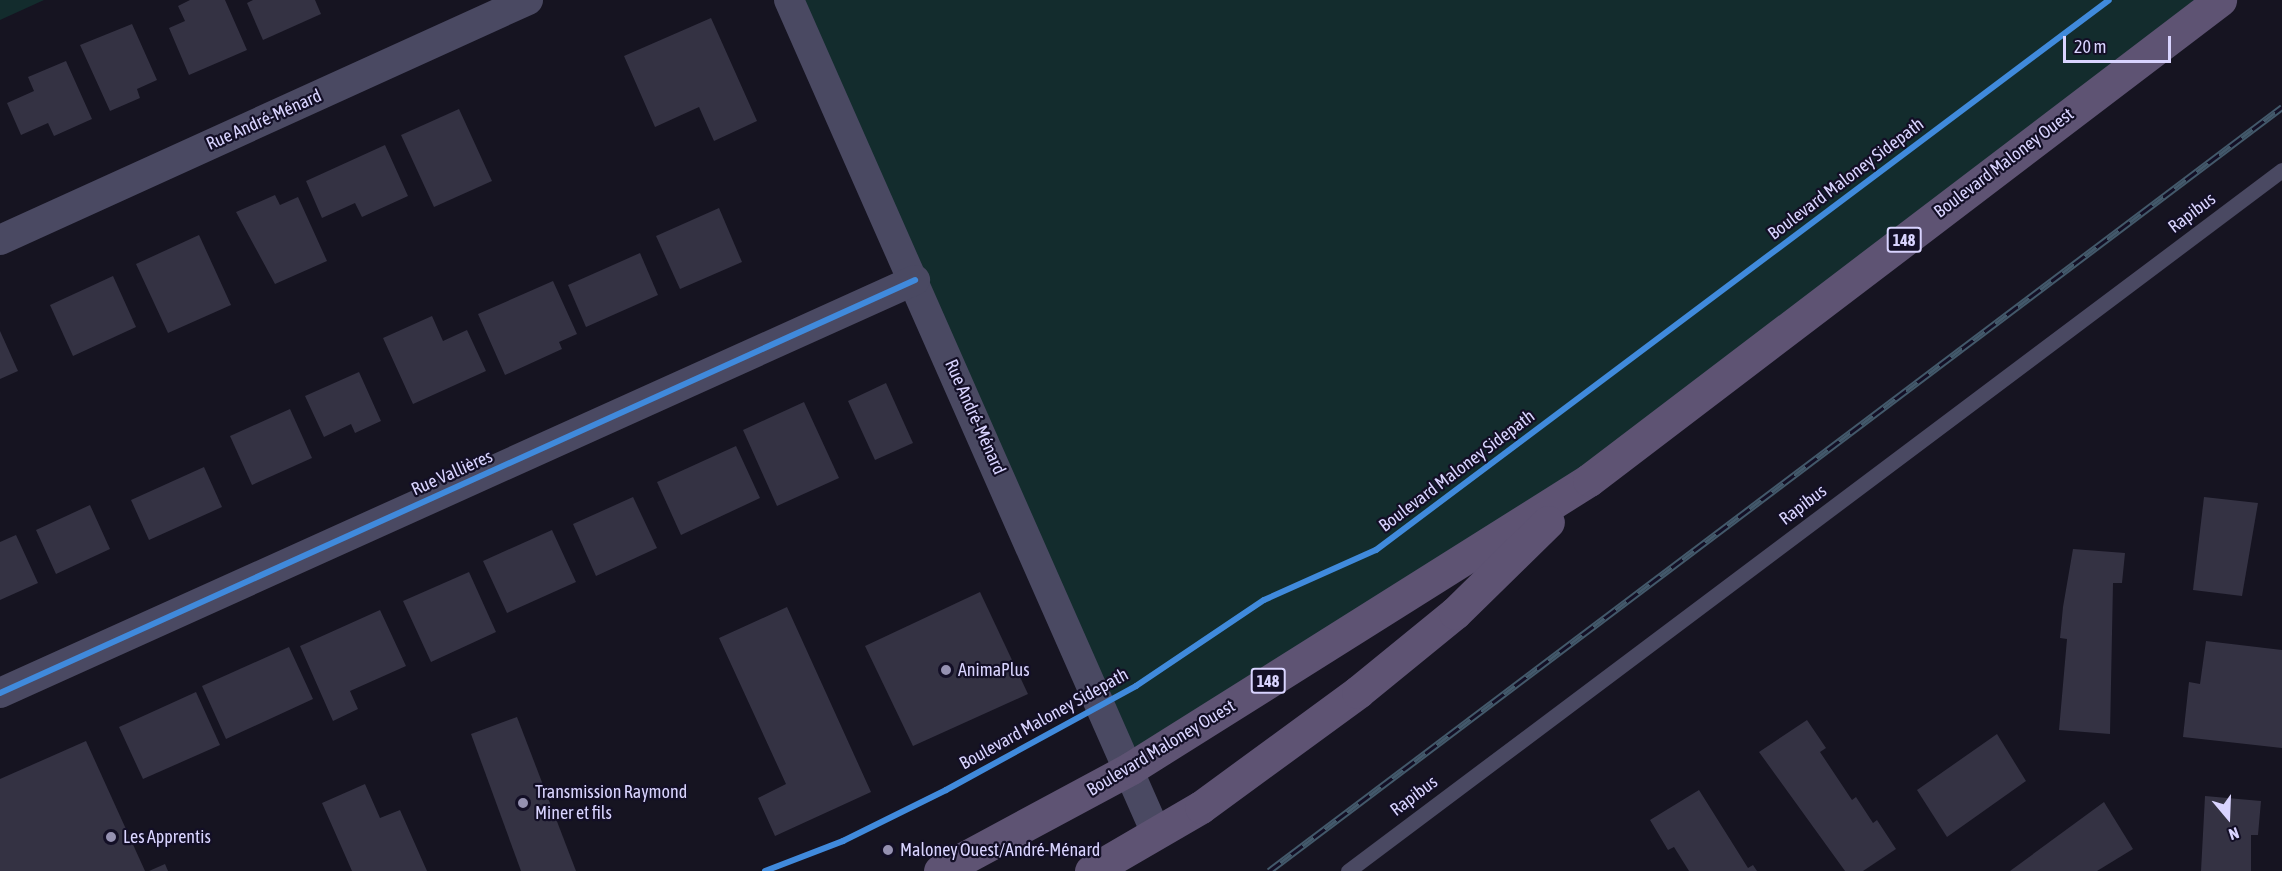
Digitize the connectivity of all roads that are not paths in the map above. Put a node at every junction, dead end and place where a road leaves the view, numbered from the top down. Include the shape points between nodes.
1 (528, 0) edge
2 (789, 0) edge
3 (2220, 0) edge
4 (2282, 170) edge
5 (0, 240) edge
6 (915, 280) junction
7 (1589, 480) junction
8 (0, 693) edge
9 (1131, 768) junction
10 (1157, 835) junction
11 (940, 871) edge
12 (1091, 871) edge
13 (1348, 871) edge

1 - 5 street, Rue André-Ménard
2 - 6 street, Rue André-Ménard
3 - 7 main road, Boulevard Maloney Ouest / 148
4 - 13 lane, Rapibus
6 - 8 street, Rue Vallières
6 - 9 street, Rue André-Ménard
7 - 9 main road, Boulevard Maloney Ouest / 148
7 - 10 main road, Boulevard Maloney Ouest / 148 via 1455,613 1259,766
9 - 10 street, Rue André-Ménard
9 - 11 main road, Boulevard Maloney Ouest / 148
10 - 12 main road, Boulevard Maloney Ouest / 148

